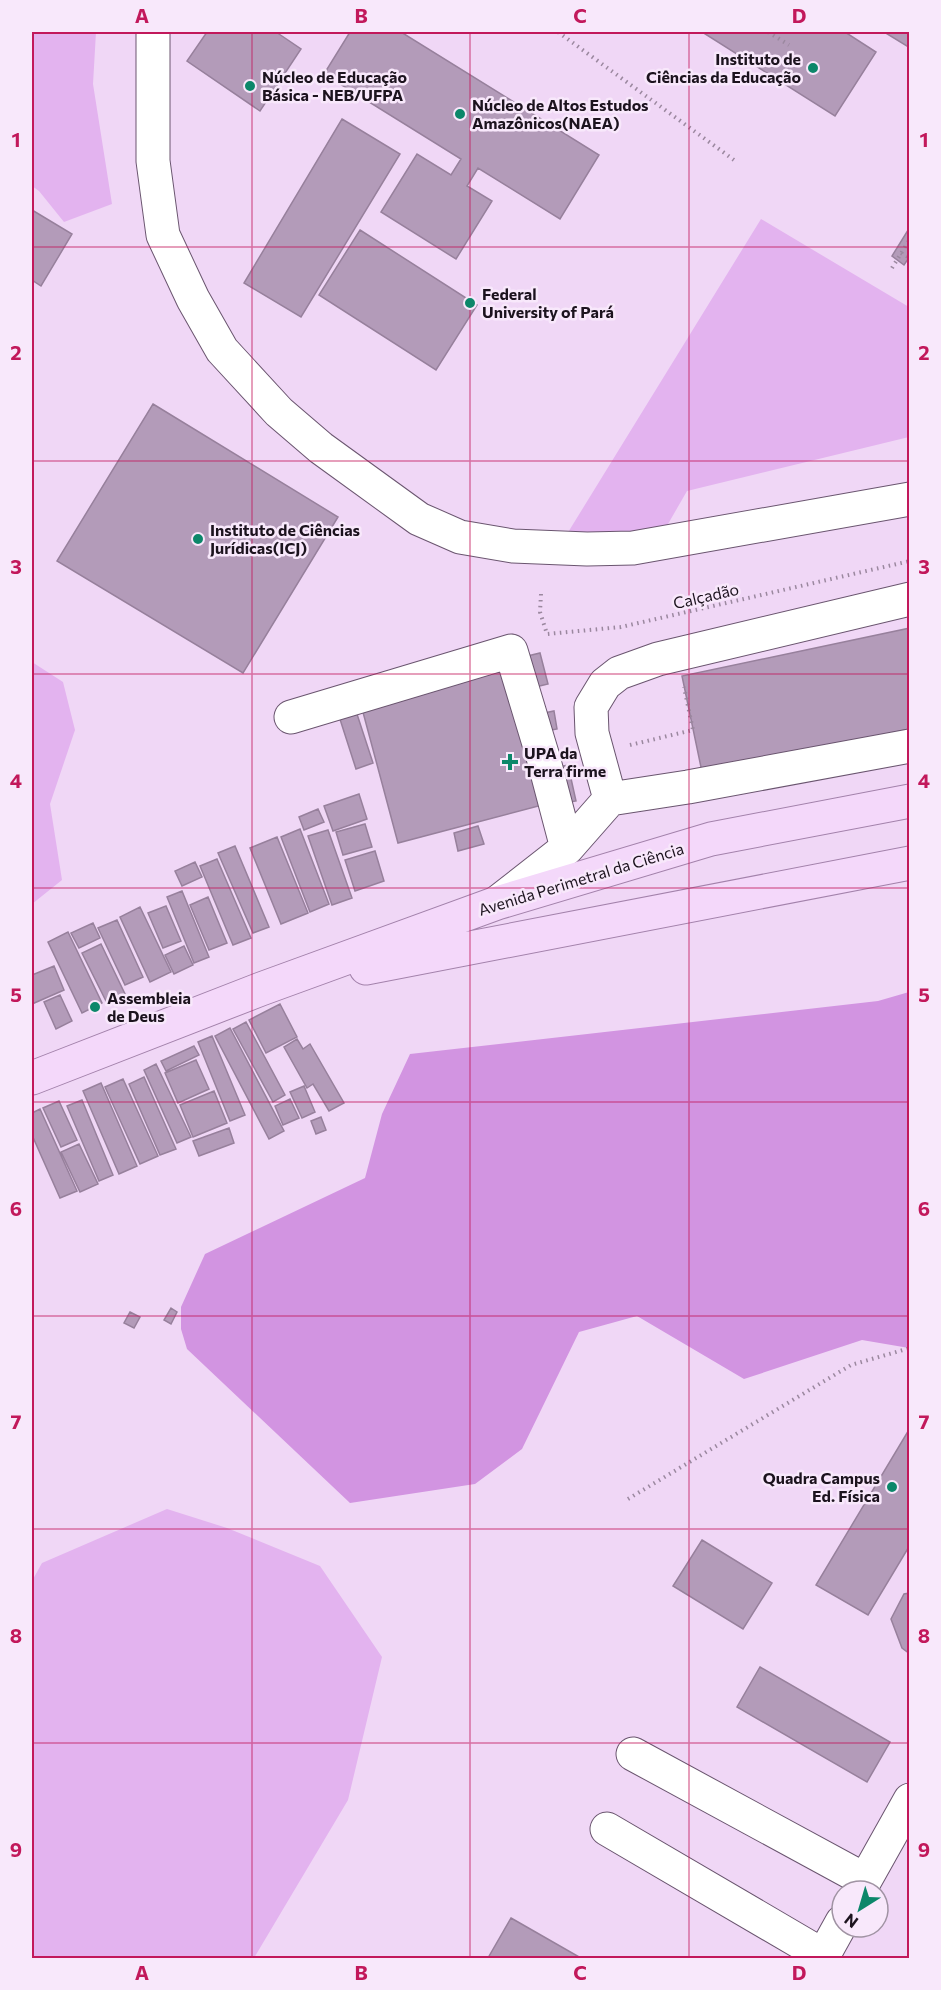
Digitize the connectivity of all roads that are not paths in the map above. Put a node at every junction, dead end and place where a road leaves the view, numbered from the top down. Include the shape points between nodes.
1 (153, 32) edge
2 (909, 499) edge
3 (909, 599) edge
4 (291, 717) dead end
5 (909, 746) edge
6 (610, 799) junction
7 (909, 801) edge
8 (567, 848) junction
9 (907, 865) edge
10 (497, 903) junction
11 (261, 989) junction
12 (32, 1078) edge
13 (633, 1754) dead end
14 (909, 1800) edge
15 (607, 1829) dead end
16 (850, 1879) edge
17 (866, 1879) edge
18 (833, 1939) edge
19 (823, 1957) edge

1 - 2 street via 153,161 163,235 193,299 222,350 279,412 321,448 419,519 460,537 513,546 633,548
3 - 6 street via 658,659 619,672 605,684 591,707 592,732
4 - 8 street via 511,651
5 - 6 street
6 - 8 street
7 - 10 main road, Avenida Perimetral da Ciência via 711,839
8 - 10 street
9 - 11 main road, Avenida Perimetral da Ciência
10 - 11 main road, Avenida Perimetral da Ciência
11 - 12 main road, Avenida Perimetral da Ciência
13 - 16 street
14 - 17 street
15 - 19 street
18 - 19 street

